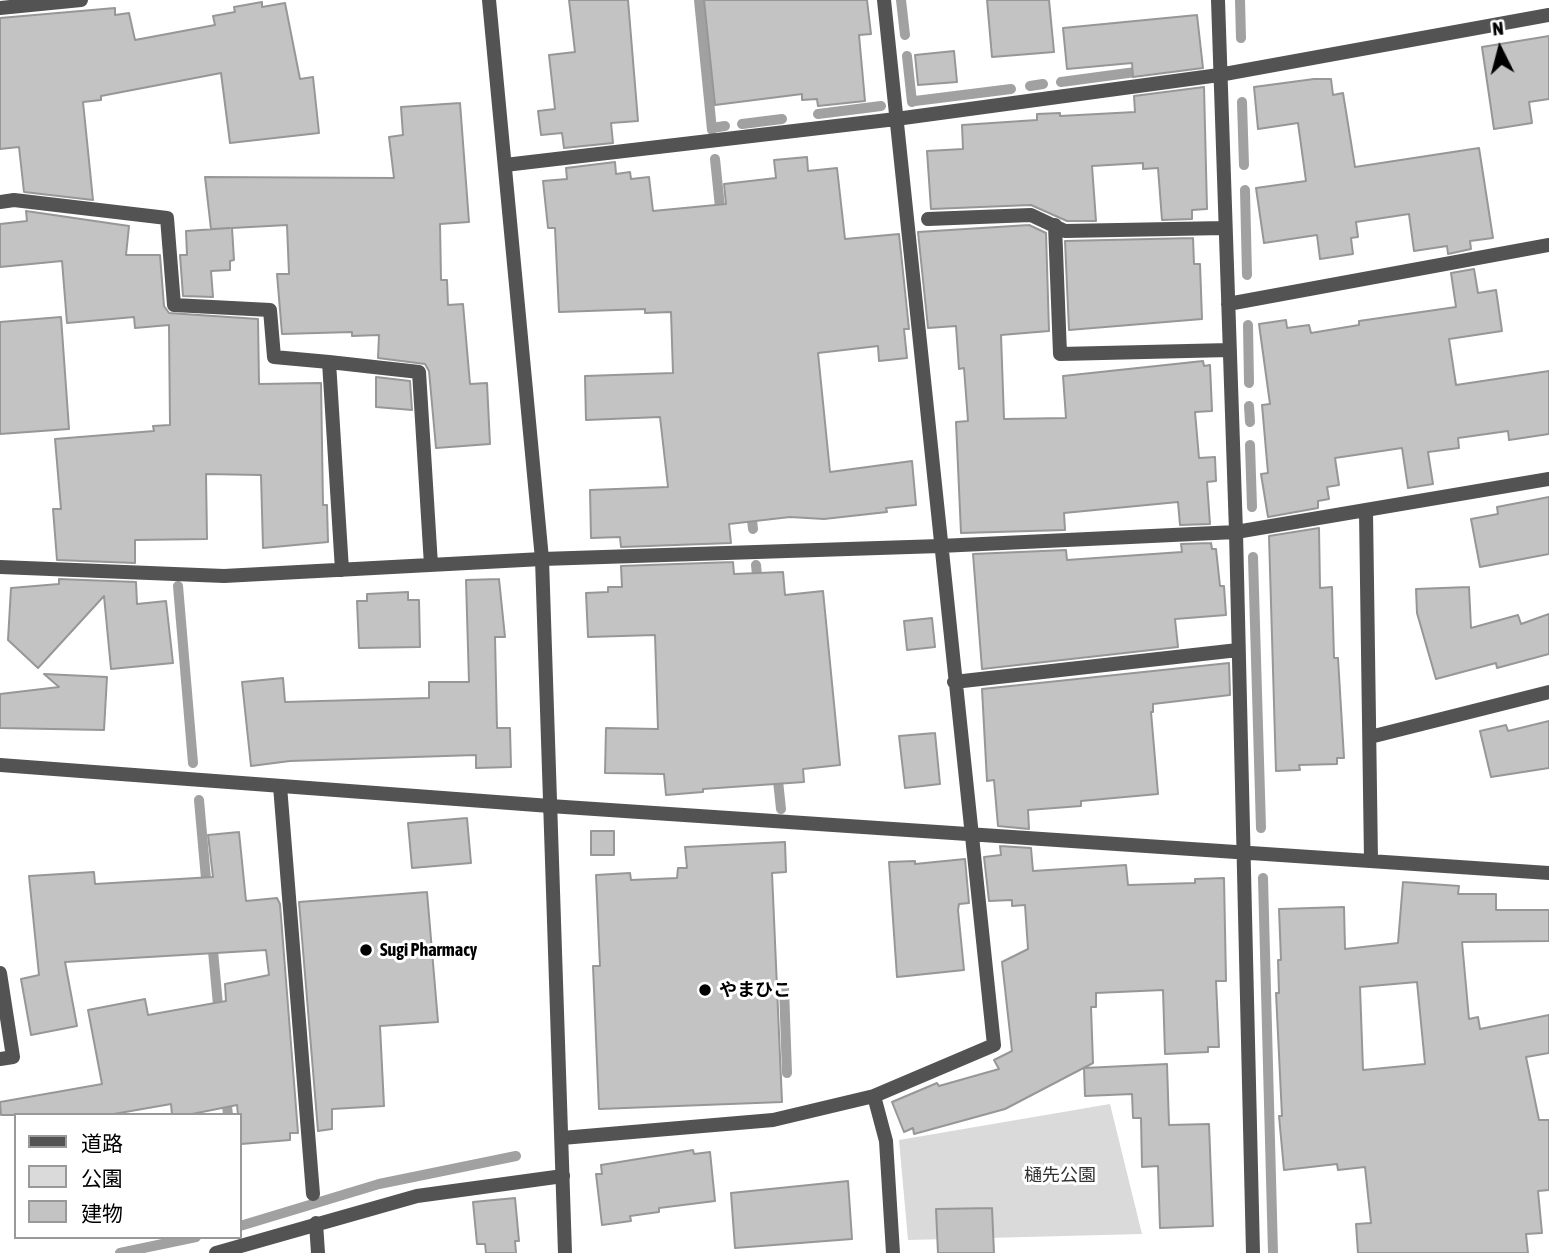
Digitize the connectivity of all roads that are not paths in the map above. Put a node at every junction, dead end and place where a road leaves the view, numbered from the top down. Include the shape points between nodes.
1 (81, 0) edge
2 (489, 0) edge
3 (884, 0) edge
4 (1217, 0) edge
5 (0, 8) edge
6 (1549, 15) edge
7 (1219, 75) junction
8 (896, 119) junction
9 (505, 165) junction
10 (0, 202) edge
11 (929, 219) dead end
12 (1055, 226) junction
13 (1225, 228) junction
14 (1549, 245) edge
15 (1228, 304) junction
16 (1230, 350) junction
17 (330, 362) junction
18 (1549, 479) edge
19 (1366, 512) junction
20 (1236, 532) junction
21 (940, 546) junction
22 (542, 559) junction
23 (431, 565) junction
24 (0, 567) edge
25 (342, 570) junction
26 (1238, 650) junction
27 (954, 682) junction
28 (1549, 692) edge
29 (1370, 737) junction
30 (0, 765) edge
31 (280, 786) junction
32 (550, 806) junction
33 (969, 833) junction
34 (1243, 851) junction
35 (1371, 860) junction
36 (1549, 873) edge
37 (0, 973) edge
38 (0, 1059) edge
39 (874, 1096) junction
40 (562, 1138) junction
41 (563, 1176) junction
42 (313, 1194) dead end
43 (316, 1223) junction
44 (216, 1253) edge
45 (318, 1253) edge
46 (565, 1253) edge
47 (893, 1253) edge
48 (1253, 1253) edge

1 - 5 street
2 - 9 street
3 - 8 street
4 - 7 street
6 - 7 street
7 - 8 street
7 - 13 street
8 - 9 street
8 - 21 street
9 - 22 street
10 - 17 street via 167,218 174,305 270,310 274,357
11 - 12 street via 1031,215
12 - 13 street via 1065,231
12 - 16 street via 1060,354
13 - 15 street
14 - 15 street
15 - 16 street
16 - 20 street
17 - 23 street via 419,372
17 - 25 street
18 - 19 street
19 - 20 street
19 - 29 street
20 - 21 street
20 - 26 street
21 - 22 street
21 - 27 street
22 - 23 street
22 - 32 street
23 - 25 street
24 - 25 street via 225,576
26 - 27 street
26 - 34 street
27 - 33 street
28 - 29 street
29 - 35 street
30 - 31 street
31 - 32 street
31 - 42 street
32 - 33 street
32 - 40 street
33 - 34 street
33 - 39 street via 994,1045
34 - 35 street
34 - 48 street
35 - 36 street
37 - 38 street via 13,1057
39 - 40 street via 773,1120
39 - 47 street via 886,1141
40 - 41 street
41 - 43 street via 417,1196
41 - 46 street
43 - 44 street
43 - 45 street

